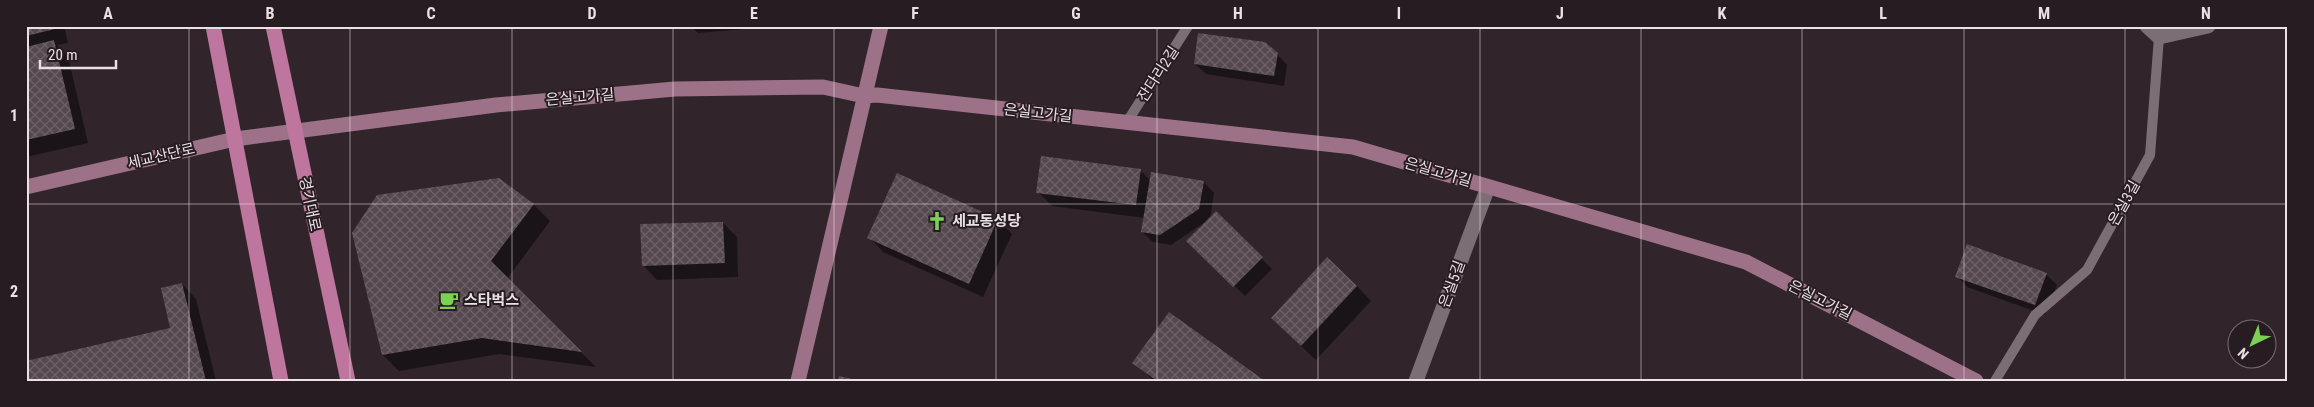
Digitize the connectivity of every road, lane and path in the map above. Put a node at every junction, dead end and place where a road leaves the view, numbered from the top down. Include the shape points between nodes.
1 (213, 26) edge
2 (273, 26) edge
3 (881, 26) edge
4 (1188, 26) edge
5 (2147, 26) edge
6 (2208, 26) edge
7 (2159, 37) junction
8 (864, 96) junction
9 (1127, 122) junction
10 (296, 130) junction
11 (235, 139) junction
12 (1488, 187) junction
13 (26, 188) edge
14 (281, 381) edge
15 (348, 381) edge
16 (798, 381) edge
17 (1416, 381) edge
18 (1976, 381) edge
19 (1995, 381) edge

1 - 11 main road
2 - 10 main road, 경기대로
3 - 8 street
4 - 9 lane, 잔다리2길
5 - 7 street
6 - 7 street
7 - 19 lane, 은실3길 via 2150,155 2087,270 2035,315
8 - 9 street, 은실고가길
8 - 10 street, 은실고가길 via 823,87 675,88 496,105
8 - 16 street
9 - 12 street, 은실고가길 via 1353,147
10 - 11 street, 세교산단로
10 - 15 main road, 경기대로
11 - 13 street, 세교산단로
11 - 14 main road
12 - 17 street, 은실5길
12 - 18 street, 은실고가길 via 1746,262

